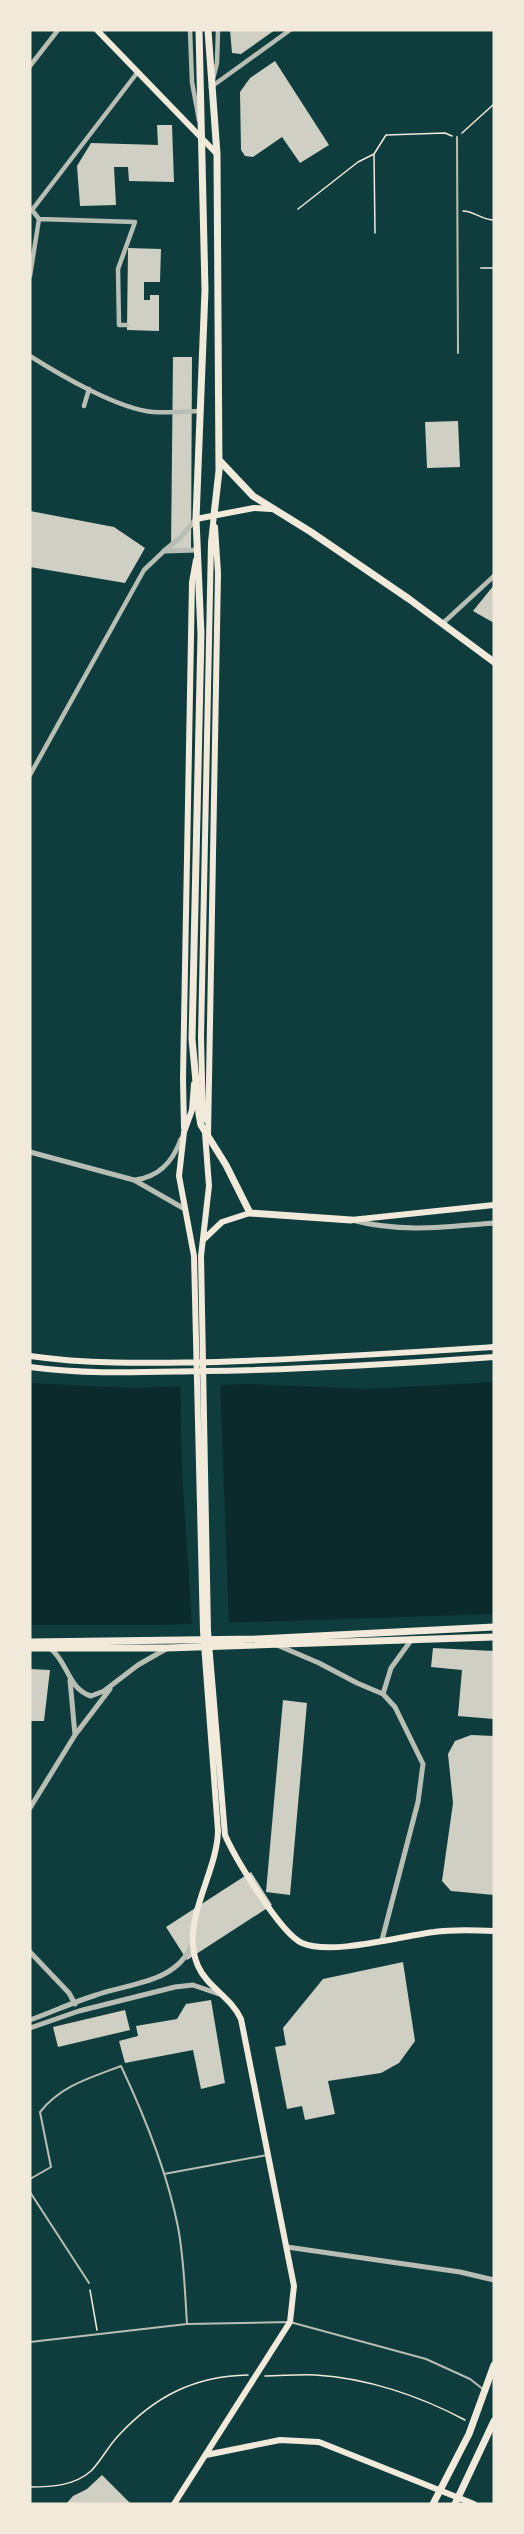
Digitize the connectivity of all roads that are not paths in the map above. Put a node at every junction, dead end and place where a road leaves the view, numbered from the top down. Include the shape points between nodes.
1 (57, 30) edge
2 (97, 30) edge
3 (189, 30) edge
4 (199, 30) edge
5 (208, 30) edge
6 (218, 30) edge
7 (290, 30) edge
8 (30, 66) edge
9 (137, 73) junction
10 (211, 87) junction
11 (457, 137) road end
12 (203, 141) junction
13 (217, 154) junction
14 (39, 219) junction
15 (481, 268) dead end
16 (494, 268) edge
17 (30, 276) edge
18 (127, 325) dead end
19 (458, 353) dead end
20 (30, 356) edge
21 (89, 389) junction
22 (84, 406) dead end
23 (200, 411) junction
24 (219, 459) junction
25 (271, 509) junction
26 (214, 515) junction
27 (196, 519) junction
28 (197, 550) junction
29 (164, 551) junction
30 (494, 576) edge
31 (442, 624) junction
32 (494, 662) edge
33 (30, 775) edge
34 (192, 1039) junction
35 (184, 1132) junction
36 (206, 1134) junction
37 (30, 1152) edge
38 (134, 1180) junction
39 (494, 1205) edge
40 (183, 1208) junction
41 (250, 1213) junction
42 (351, 1220) junction
43 (494, 1223) edge
44 (203, 1240) junction
45 (198, 1274) junction
46 (494, 1347) edge
47 (30, 1356) edge
48 (494, 1357) edge
49 (30, 1367) edge
50 (494, 1627) edge
51 (494, 1637) edge
52 (412, 1639) junction
53 (30, 1642) edge
54 (277, 1645) junction
55 (30, 1648) edge
56 (50, 1648) junction
57 (167, 1648) junction
58 (70, 1676) junction
59 (115, 1683) junction
60 (383, 1694) junction
61 (75, 1735) junction
62 (217, 1783) junction
63 (30, 1808) edge
64 (494, 1930) edge
65 (382, 1940) junction
66 (192, 1944) junction
67 (30, 1952) edge
68 (228, 1998) junction
69 (75, 2003) junction
70 (79, 2011) junction
71 (30, 2020) edge
72 (30, 2028) edge
73 (267, 2155) junction
74 (164, 2174) junction
75 (30, 2179) edge
76 (30, 2192) edge
77 (286, 2247) junction
78 (494, 2280) edge
79 (89, 2283) road end
80 (290, 2322) junction
81 (187, 2324) junction
82 (30, 2342) edge
83 (494, 2365) edge
84 (486, 2391) junction
85 (494, 2421) edge
86 (492, 2433) edge
87 (206, 2455) junction
88 (441, 2491) junction
89 (456, 2501) edge
90 (174, 2504) edge
91 (433, 2504) edge
92 (474, 2504) edge

1 - 8 street
2 - 9 main road
3 - 12 street via 193,89
4 - 12 main road
5 - 10 main road
6 - 10 street via 218,63
7 - 10 street
9 - 12 main road
9 - 14 street via 32,210
10 - 13 main road
11 - 19 lane
12 - 13 main road
12 - 23 main road via 205,290
13 - 24 main road
14 - 17 street
14 - 18 street via 135,222 118,269 119,325
15 - 16 lane
20 - 21 street
21 - 22 street
21 - 23 street via 151,412
23 - 27 main road
24 - 25 main road via 253,496
24 - 26 main road
25 - 26 main road
25 - 31 main road via 311,532
26 - 27 main road
26 - 36 main road via 201,1044
27 - 28 main road
27 - 29 street
28 - 29 street
28 - 34 main road via 201,634
28 - 35 main road via 192,582
29 - 33 street via 144,570
30 - 31 street
31 - 32 main road
34 - 35 main road via 194,1099
34 - 36 main road via 199,1114
35 - 38 street via 168,1164 154,1174
35 - 40 main road via 179,1163
36 - 41 main road
36 - 44 main road via 208,1202
37 - 38 street
38 - 40 street
39 - 42 main road
40 - 45 main road
41 - 42 main road
41 - 44 main road via 222,1222
42 - 43 street via 404,1229
44 - 45 main road
45 - 62 main road via 203,1631
46 - 47 main road via 300,1360 199,1362 92,1362
48 - 49 main road via 287,1370 93,1372
50 - 53 main road via 250,1639
51 - 52 main road
52 - 54 main road
52 - 60 street via 391,1668
54 - 57 main road
54 - 60 street
55 - 56 main road
56 - 57 main road
56 - 58 street via 60,1655
57 - 59 street
58 - 59 street via 79,1691 91,1696
58 - 61 street
59 - 61 street
60 - 65 street via 395,1707 423,1764 418,1802
61 - 63 street
62 - 65 main road via 223,1830 230,1848 291,1935 302,1943 324,1948
62 - 66 main road via 218,1839
64 - 65 main road via 437,1931
66 - 68 main road via 205,1977
66 - 69 street via 183,1960 154,1980
67 - 69 street
68 - 70 street via 193,1984
68 - 73 main road via 241,2019
69 - 70 street
69 - 71 street
70 - 72 street
73 - 74 lane
73 - 77 main road
74 - 75 lane via 121,2066 53,2096 40,2112 51,2167
74 - 81 lane via 178,2227
76 - 79 lane
77 - 78 street
77 - 80 main road via 294,2286
80 - 81 lane
80 - 84 lane via 426,2359 470,2379
80 - 87 main road
81 - 82 lane
83 - 84 main road
84 - 88 main road
85 - 86 main road
86 - 89 main road
87 - 88 main road via 280,2440 319,2442
87 - 90 main road
88 - 89 main road
88 - 91 main road
89 - 92 main road

